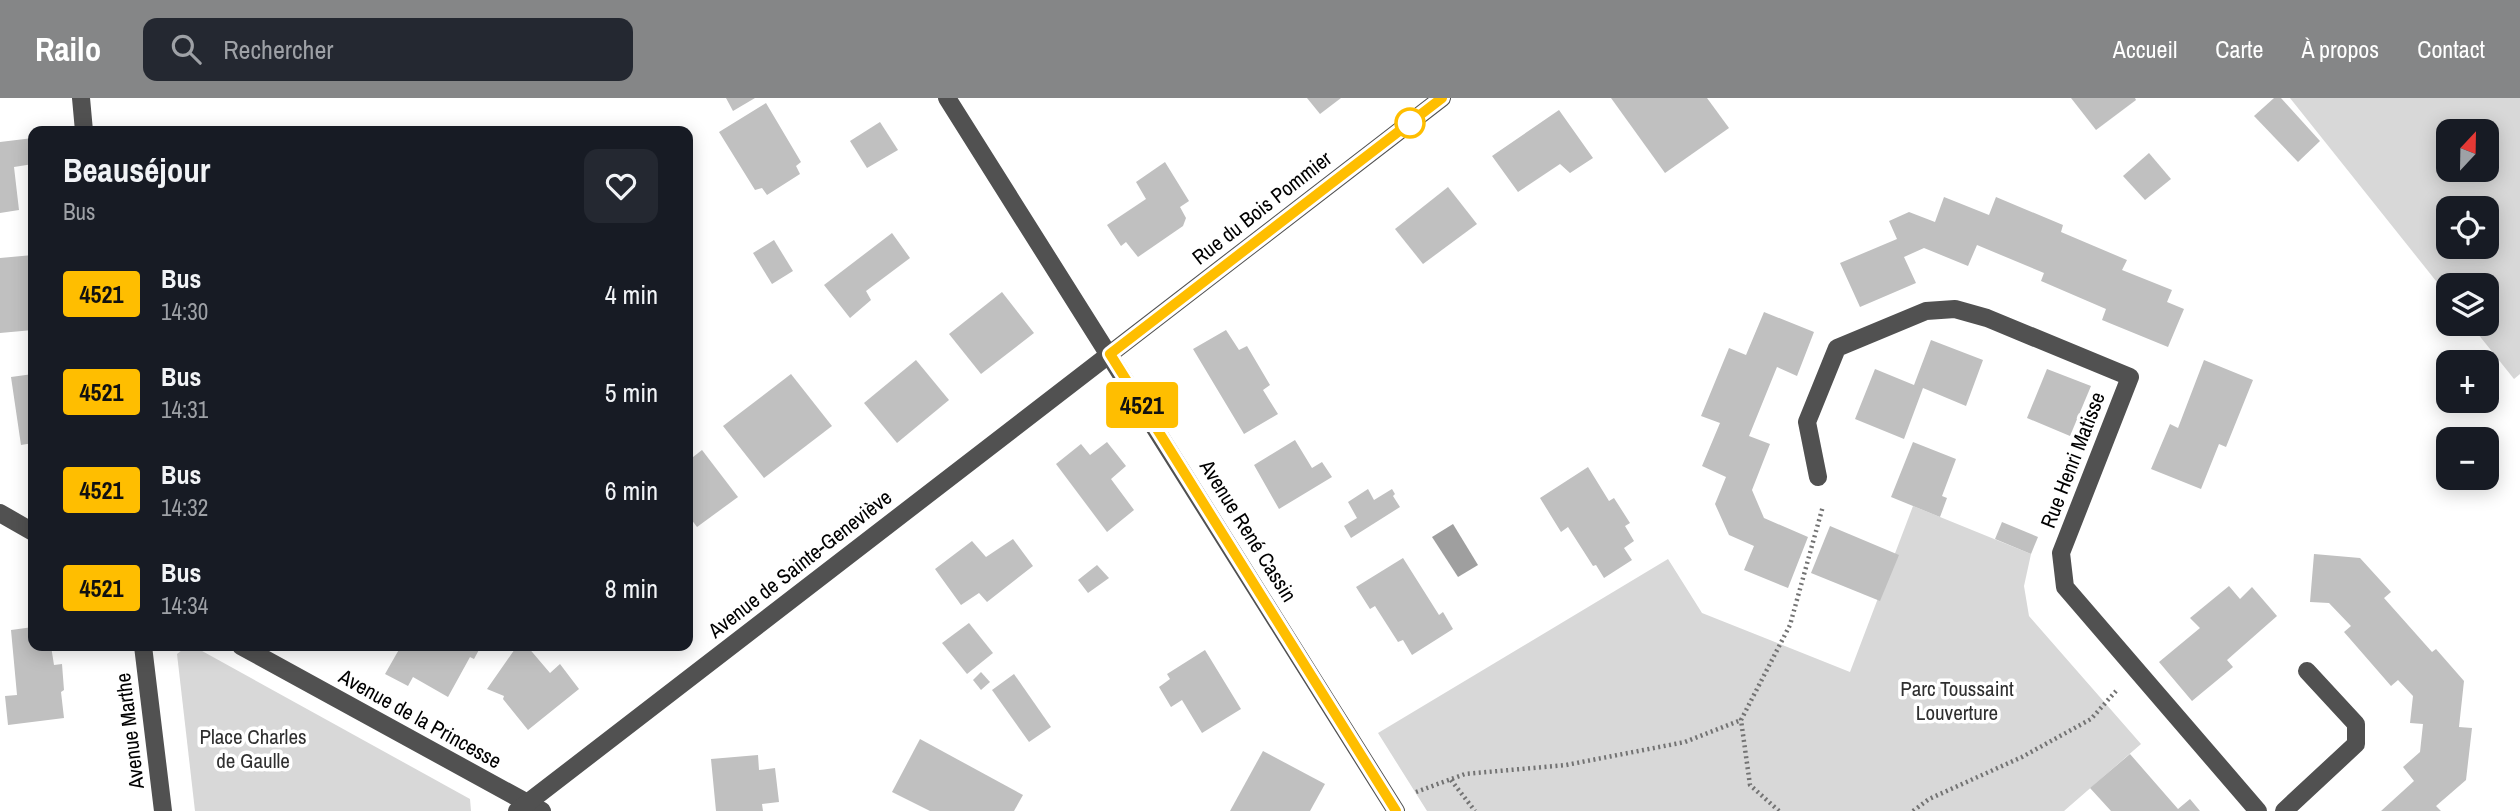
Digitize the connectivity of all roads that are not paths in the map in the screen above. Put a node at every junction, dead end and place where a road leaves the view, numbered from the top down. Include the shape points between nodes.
1 (81, 98) edge
2 (947, 98) edge
3 (1442, 98) edge
4 (84, 126) edge
5 (1110, 354) junction
6 (1818, 477) road end
7 (0, 513) edge
8 (28, 529) edge
9 (144, 651) edge
10 (250, 651) edge
11 (2307, 671) dead end
12 (1393, 806) edge
13 (528, 808) edge
14 (2290, 809) edge
15 (163, 811) edge
16 (2258, 811) edge

1 - 4 street
2 - 5 street, Avenue René Cassin
3 - 5 street, Rue du Bois Pommier
5 - 12 street, Avenue René Cassin
5 - 13 street, Avenue de Sainte-Geneviève
6 - 16 street, Rue Henri Matisse via 1807,422 1837,348 1926,311 1955,309 1987,318 2130,377 2061,552 2065,587
7 - 8 street
9 - 15 street, Avenue Marthe
10 - 13 street, Avenue de la Princesse
11 - 14 street via 2356,724 2356,744

